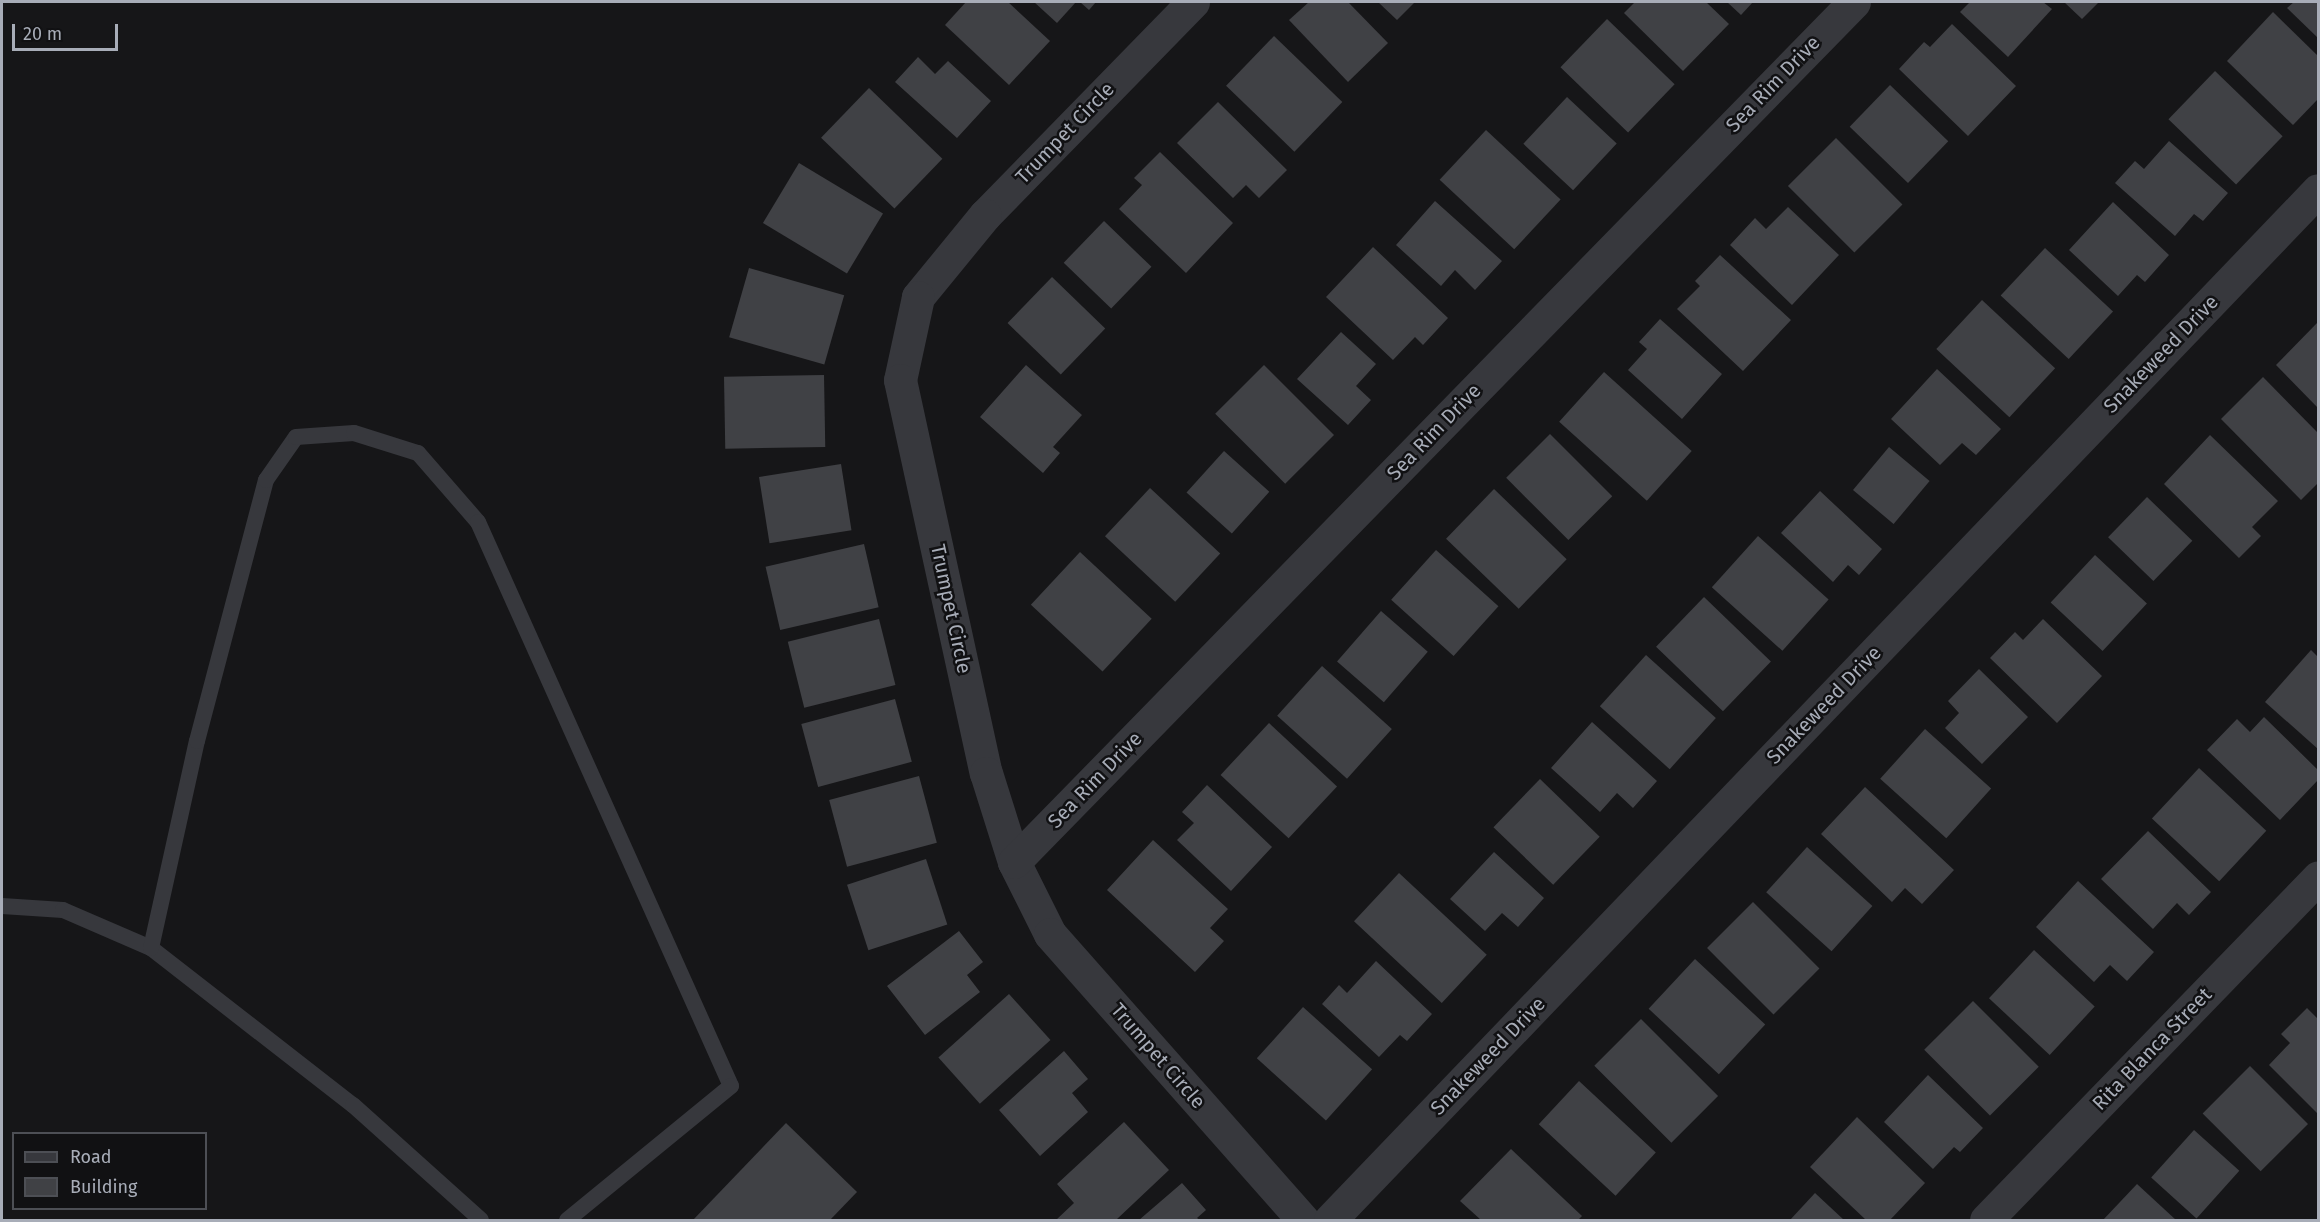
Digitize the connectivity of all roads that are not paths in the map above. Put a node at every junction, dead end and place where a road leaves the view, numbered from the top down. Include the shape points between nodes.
1 (1193, 2) edge
2 (1854, 2) edge
3 (2319, 190) edge
4 (1014, 862) junction
5 (2319, 878) edge
6 (2, 906) edge
7 (151, 948) junction
8 (482, 1221) edge
9 (567, 1221) edge
10 (1303, 1221) edge
11 (1330, 1221) edge
12 (1986, 1221) edge

1 - 4 street, Trumpet Circle via 985,214 918,297 900,380 986,773
2 - 4 street, Sea Rim Drive
3 - 11 street, Snakeweed Drive
4 - 10 street, Trumpet Circle via 1050,934
5 - 12 street, Rita Blanca Street
6 - 7 lane via 63,910
7 - 8 lane via 354,1105
7 - 9 lane via 197,741 266,480 296,437 354,433 418,453 478,522 731,1086

